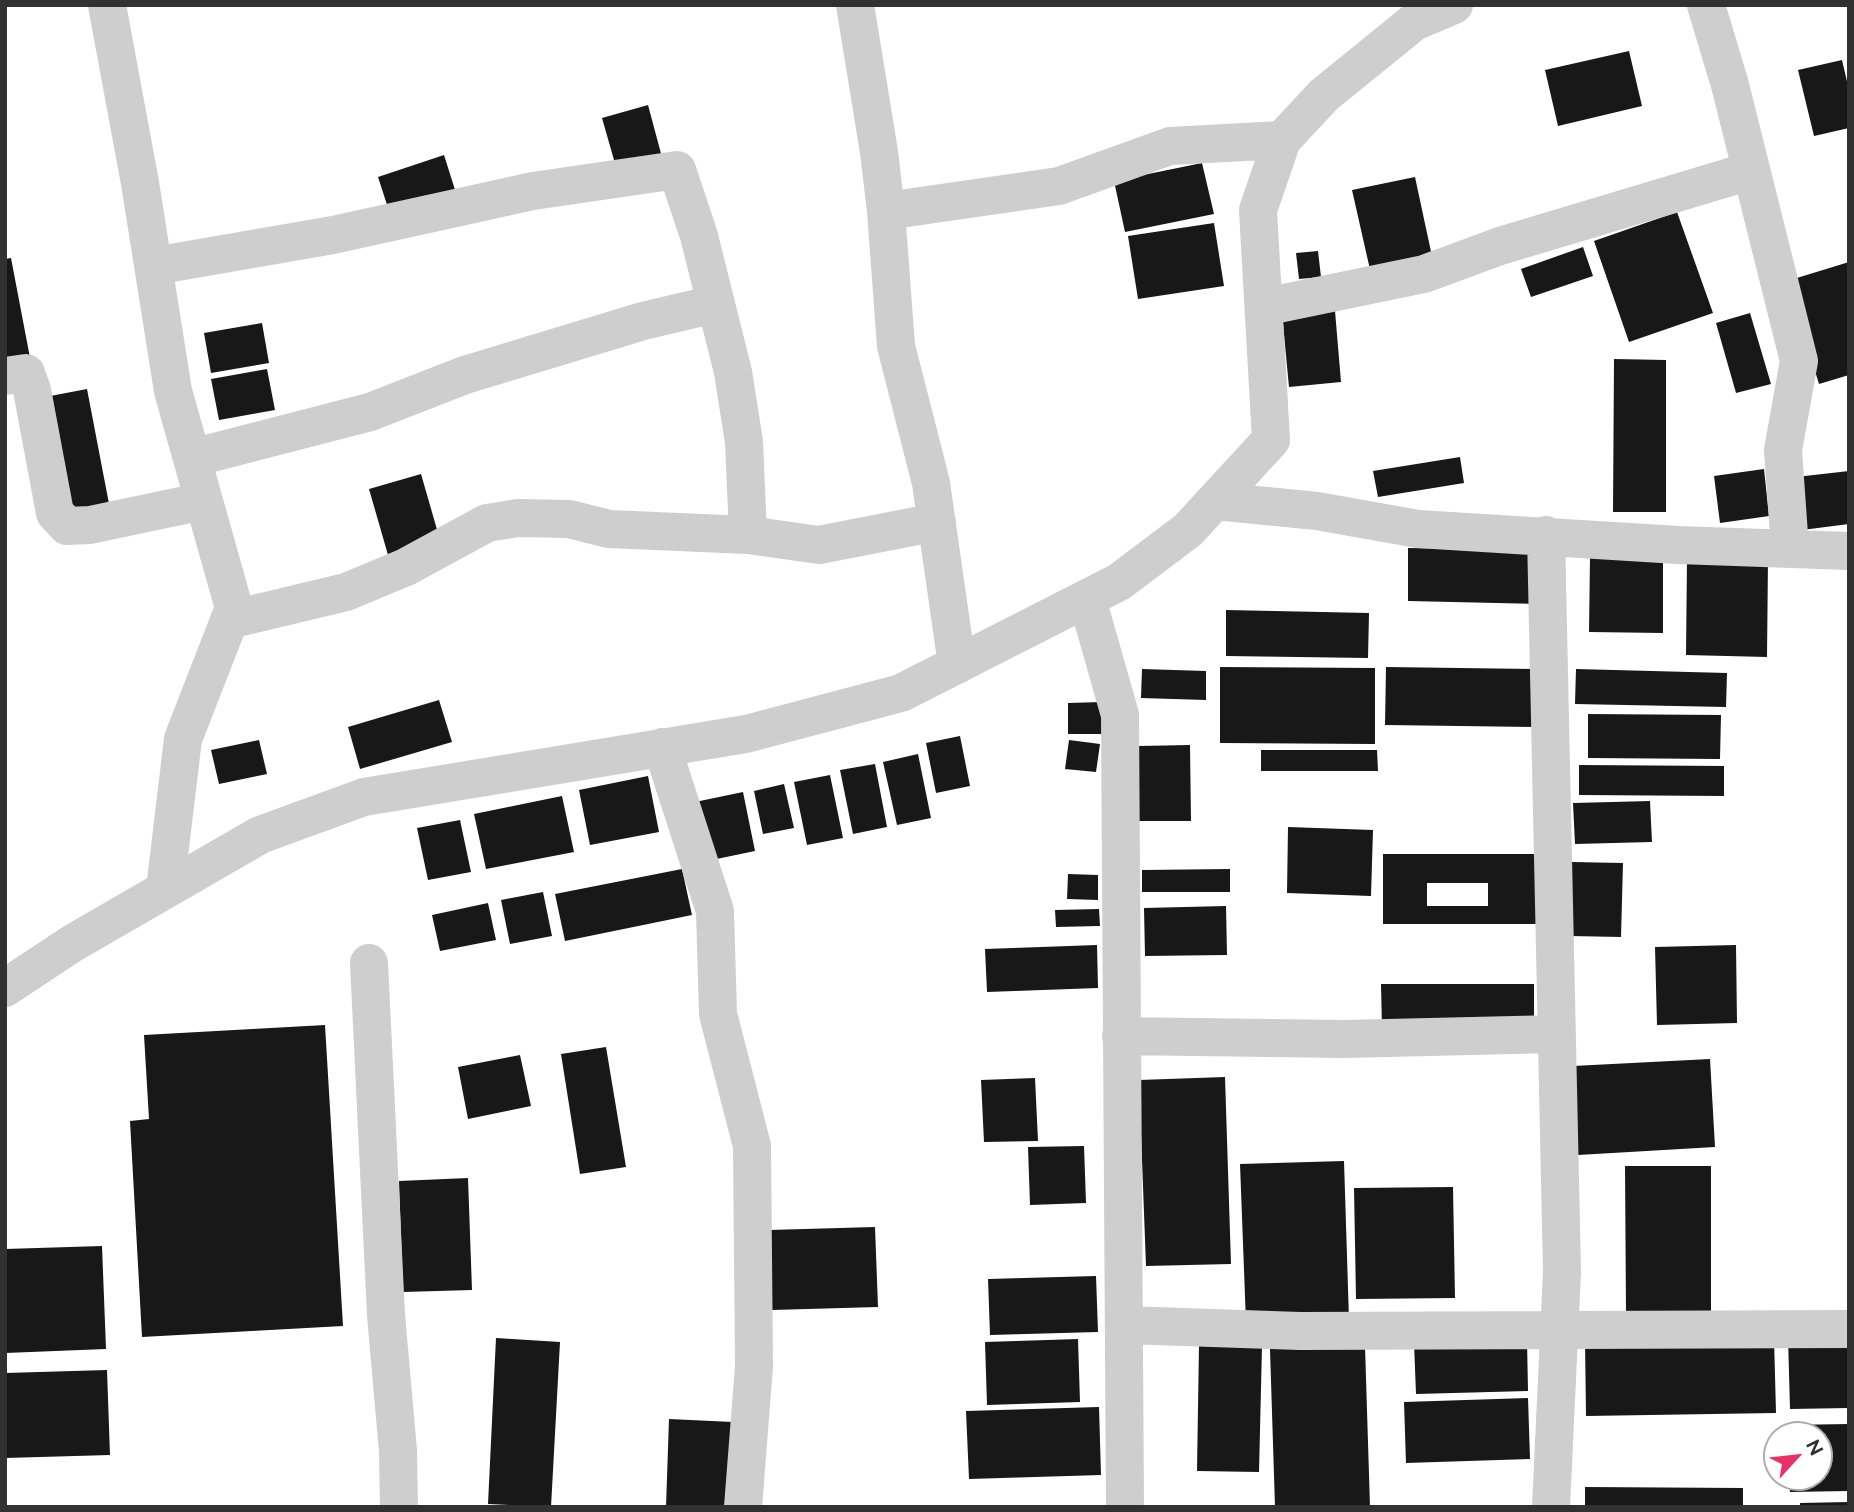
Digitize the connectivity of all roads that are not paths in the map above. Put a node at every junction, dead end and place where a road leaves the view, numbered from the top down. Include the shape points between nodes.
1 (107, 5) edge
2 (855, 5) edge
3 (1454, 5) edge
4 (1706, 5) edge
5 (1282, 140) junction
6 (1750, 171) junction
7 (886, 211) junction
8 (153, 266) junction
9 (715, 304) junction
10 (1264, 307) junction
11 (5, 376) edge
12 (192, 458) junction
13 (204, 501) junction
14 (1215, 501) junction
15 (937, 522) junction
16 (748, 535) junction
17 (1546, 535) junction
18 (1790, 549) junction
19 (1848, 552) edge
20 (1087, 599) junction
21 (229, 620) junction
22 (957, 665) junction
23 (662, 747) junction
24 (165, 889) junction
25 (369, 963) dead end
26 (5, 988) edge
27 (1557, 1034) junction
28 (1121, 1036) junction
29 (1125, 1325) junction
30 (1849, 1329) edge
31 (1559, 1331) junction
32 (399, 1507) edge
33 (743, 1507) edge
34 (1125, 1507) edge
35 (1551, 1507) edge

1 - 8 street
2 - 7 street
3 - 5 street via 1414,22 1324,95
4 - 6 street
5 - 7 street via 1170,146 1059,186
5 - 10 street via 1258,209
6 - 10 street via 1424,274
6 - 18 street via 1799,361 1783,450
7 - 15 street via 896,346
8 - 9 street via 333,235 533,191 677,170
8 - 12 street via 173,391
9 - 12 street via 478,371 370,412
9 - 16 street via 733,372 744,442
10 - 14 street via 1271,440
11 - 13 street via 26,373 55,513 67,526
12 - 13 street
13 - 21 street via 234,607
14 - 17 street via 1317,511 1418,529
14 - 20 street via 1179,537 1119,582
15 - 16 street via 819,545
15 - 22 street
16 - 21 street via 609,529 569,519 487,523 346,592
17 - 18 street
17 - 27 street
18 - 19 street
20 - 22 street
20 - 28 street via 1120,715
21 - 24 street via 183,739
22 - 23 street via 901,693 746,733
23 - 24 street via 365,797 260,835
23 - 33 street via 715,911 718,1014 752,1146 754,1366
24 - 26 street
25 - 32 street
27 - 28 street via 1344,1039
27 - 31 street
28 - 29 street
29 - 31 street via 1300,1331
29 - 34 street
30 - 31 street
31 - 35 street

